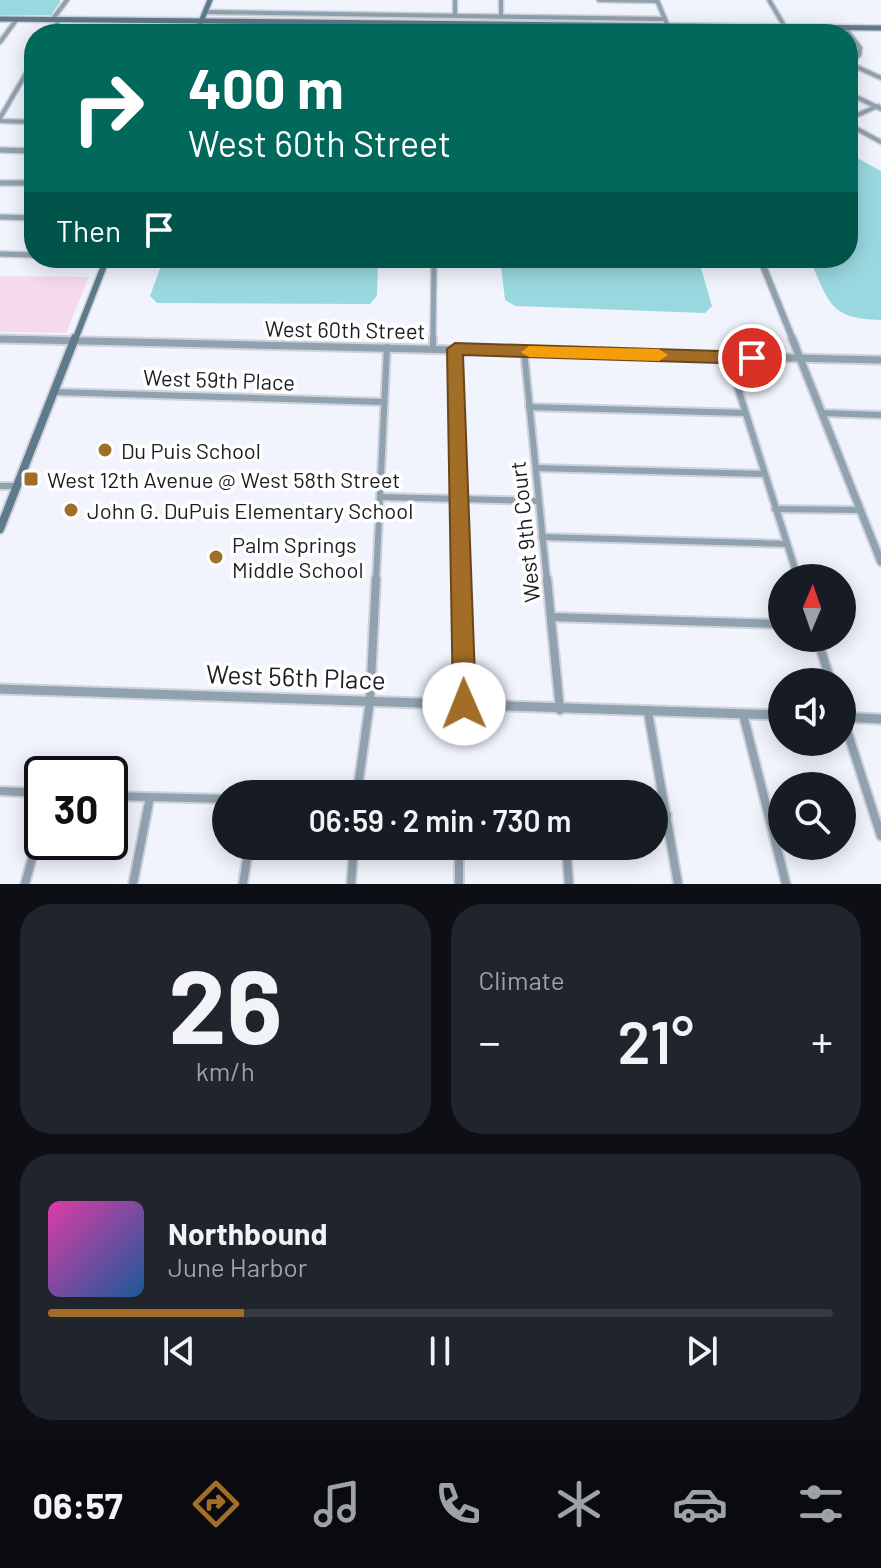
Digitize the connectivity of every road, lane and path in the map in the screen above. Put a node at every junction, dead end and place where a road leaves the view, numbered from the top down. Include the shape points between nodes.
1 (67, 0) edge
2 (210, 0) edge
3 (455, 0) edge
4 (501, 0) edge
5 (599, 0) edge
6 (769, 0) edge
7 (657, 2) edge
8 (205, 12) junction
9 (455, 16) junction
10 (501, 17) junction
11 (0, 19) edge
12 (17, 19) junction
13 (52, 20) junction
14 (59, 20) junction
15 (201, 22) junction
16 (665, 22) junction
17 (293, 23) joint
18 (57, 24) edge
19 (336, 24) edge
20 (620, 24) edge
21 (686, 24) edge
22 (783, 24) edge
23 (858, 28) edge
24 (881, 28) edge
25 (0, 42) edge
26 (858, 67) edge
27 (24, 78) edge
28 (881, 78) edge
29 (858, 98) edge
30 (879, 107) edge
31 (858, 117) edge
32 (0, 120) edge
33 (24, 121) edge
34 (858, 128) edge
35 (881, 142) edge
36 (0, 150) edge
37 (24, 151) edge
38 (0, 183) edge
39 (24, 183) edge
40 (0, 217) edge
41 (24, 218) edge
42 (0, 254) edge
43 (24, 255) edge
44 (103, 268) edge
45 (434, 268) edge
46 (764, 268) edge
47 (0, 339) edge
48 (74, 341) junction
49 (387, 347) junction
50 (433, 349) junction
51 (455, 349) junction
52 (524, 351) junction
53 (728, 357) junction
54 (800, 358) junction
55 (881, 360) edge
56 (54, 392) junction
57 (384, 402) junction
58 (529, 407) junction
59 (745, 413) junction
60 (822, 413) junction
61 (881, 415) edge
62 (536, 468) junction
63 (764, 474) junction
64 (0, 486) edge
65 (17, 486) junction
66 (381, 497) junction
67 (460, 500) junction
68 (539, 501) junction
69 (775, 509) junction
70 (860, 510) junction
71 (0, 529) edge
72 (542, 537) junction
73 (787, 544) junction
74 (881, 562) edge
75 (793, 564) edge
76 (551, 617) junction
77 (768, 624) edge
78 (0, 689) edge
79 (370, 701) junction
80 (464, 704) junction
81 (560, 710) junction
82 (648, 712) junction
83 (743, 714) junction
84 (768, 715) edge
85 (856, 718) edge
86 (881, 719) edge
87 (855, 756) edge
88 (359, 780) edge
89 (661, 780) edge
90 (0, 791) edge
91 (24, 792) edge
92 (128, 796) edge
93 (150, 797) junction
94 (212, 799) edge
95 (668, 821) edge
96 (881, 836) edge
97 (32, 860) edge
98 (247, 860) edge
99 (353, 860) edge
100 (459, 860) edge
101 (567, 860) edge
102 (25, 884) edge
103 (133, 884) edge
104 (243, 884) edge
105 (351, 884) edge
106 (459, 884) edge
107 (569, 884) edge
108 (678, 884) edge
109 (786, 884) edge

1 - 13 street
2 - 8 main road
3 - 9 street
4 - 10 street
5 - 7 street
6 - 22 street
7 - 16 street
8 - 9 street
8 - 15 main road
9 - 10 street
10 - 16 street
11 - 12 main road
12 - 13 main road
12 - 25 street
13 - 14 main road
14 - 15 main road
14 - 18 street
15 - 17 main road
16 - 20 main road
16 - 21 main road
17 - 19 main road
23 - 24 main road
26 - 28 street
27 - 32 street
29 - 30 street
30 - 31 street
32 - 33 street
34 - 35 street
36 - 37 street
38 - 39 street
40 - 41 street
42 - 43 street
44 - 48 main road
45 - 50 street
46 - 54 street
47 - 48 street, West 60th Street
48 - 49 street, West 60th Street
48 - 56 main road
49 - 50 street, West 60th Street
49 - 57 street
50 - 51 street, West 60th Street
51 - 52 street, West 60th Street
51 - 67 street
52 - 53 street, West 60th Street
52 - 58 street, West 9th Court
53 - 54 street, West 60th Street
53 - 59 street
54 - 55 street, West 60th Street
54 - 60 street
56 - 57 street, West 59th Place
56 - 65 main road
57 - 66 street
58 - 59 street
58 - 62 street, West 9th Court
59 - 63 street
60 - 61 street
60 - 70 street
62 - 63 street
62 - 68 street, West 9th Court
63 - 69 street
64 - 65 street
65 - 71 main road
66 - 67 street
66 - 79 street
67 - 68 street
67 - 80 street
68 - 72 street, West 9th Court
69 - 70 street
69 - 73 street
70 - 74 street
72 - 73 street
72 - 76 street, West 9th Court
73 - 75 street
76 - 77 street
76 - 81 street, West 9th Court
78 - 79 street, West 56th Place
79 - 80 street, West 56th Place
79 - 88 street
80 - 81 street, West 56th Place
81 - 82 street, West 56th Place
82 - 83 street, West 56th Place
82 - 89 street
83 - 84 street, West 56th Place
83 - 109 street
85 - 86 street
87 - 96 street
90 - 91 street
92 - 93 street
93 - 94 street
93 - 103 street
95 - 108 street
97 - 102 street
98 - 104 street
99 - 105 street
100 - 106 street
101 - 107 street

